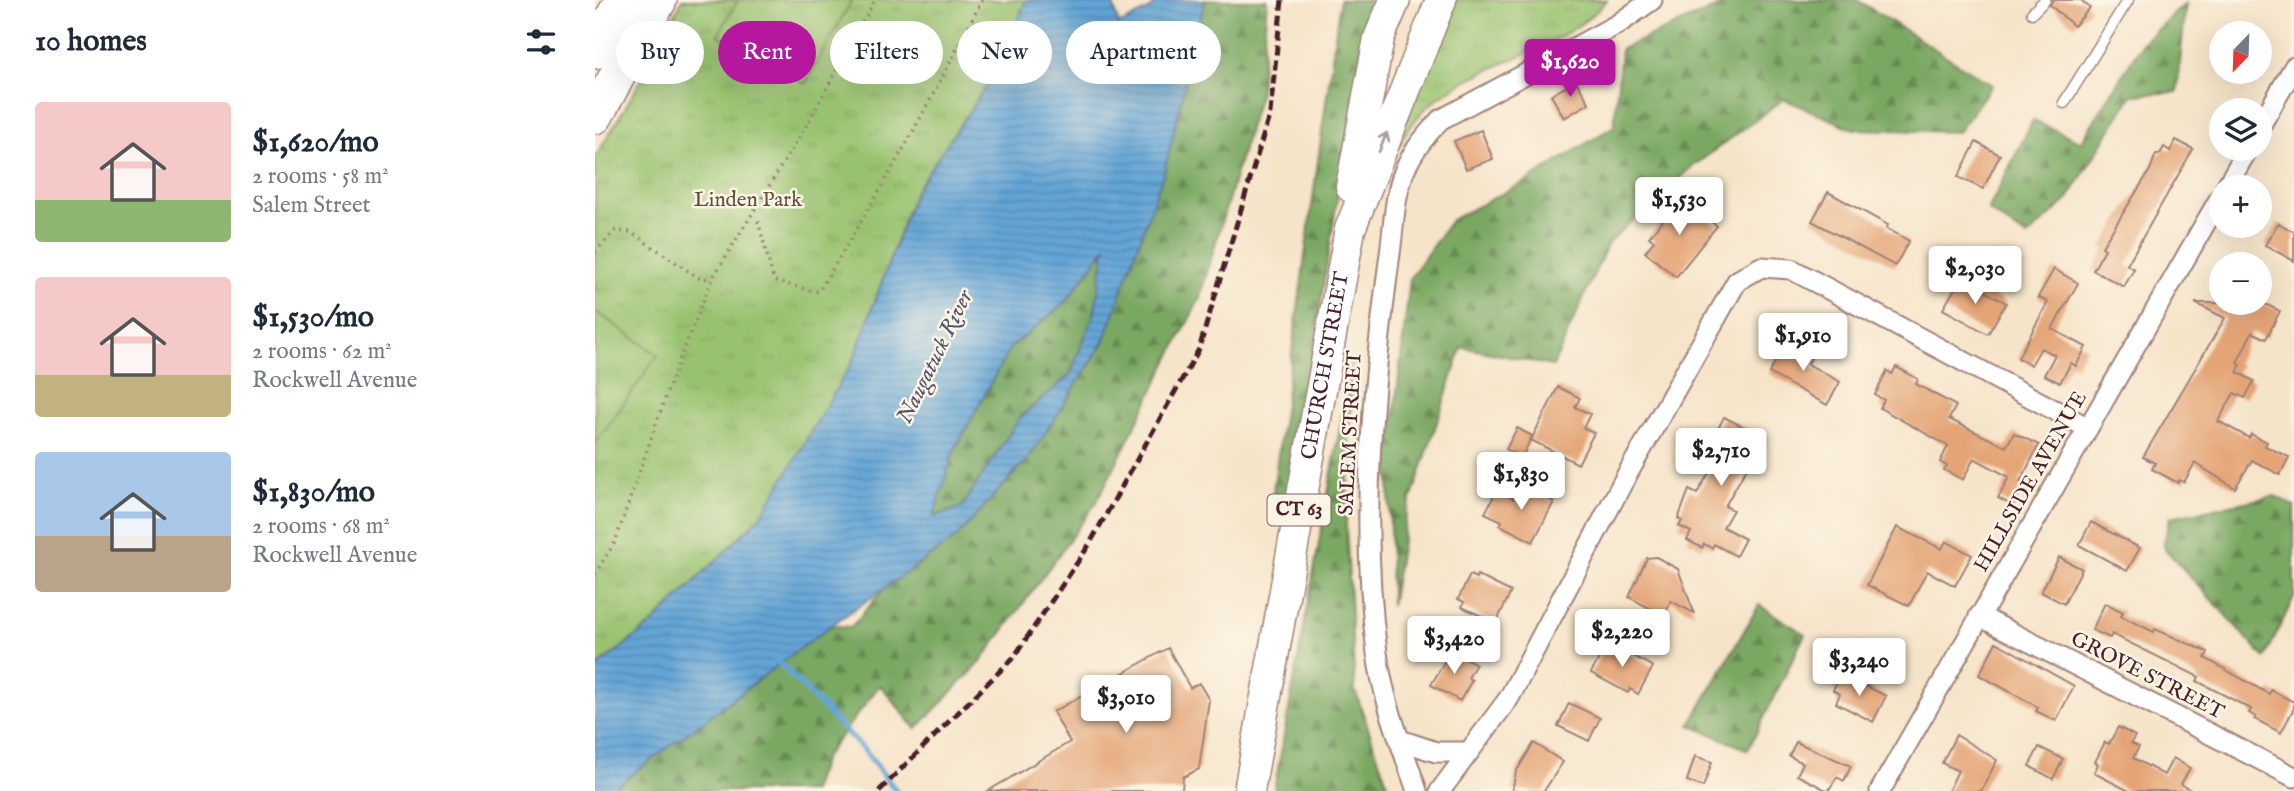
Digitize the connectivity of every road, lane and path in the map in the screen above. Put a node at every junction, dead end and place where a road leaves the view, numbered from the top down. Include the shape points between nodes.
1 (623, 0) edge
2 (659, 0) edge
3 (875, 0) edge
4 (982, 0) edge
5 (1382, 0) edge
6 (1395, 0) edge
7 (1441, 0) edge
8 (1652, 0) edge
9 (2045, 0) edge
10 (2128, 0) edge
11 (2032, 13) dead end
12 (1379, 38) junction
13 (595, 51) edge
14 (2294, 67) edge
15 (2064, 103) dead end
16 (2272, 105) edge
17 (595, 116) edge
18 (2209, 217) edge
19 (758, 221) dead end
20 (1350, 229) junction
21 (595, 252) edge
22 (712, 279) junction
23 (2088, 429) junction
24 (595, 574) edge
25 (1979, 616) junction
26 (1400, 740) junction
27 (1469, 752) junction
28 (2294, 777) edge
29 (1248, 791) edge
30 (1417, 791) edge
31 (1440, 791) edge
32 (1880, 791) edge

1 - 13 highway
2 - 17 highway
3 - 22 path via 816,110
4 - 19 path via 875,201 818,292 774,281
5 - 12 street
6 - 12 main road, CHURCH STREET
20 -> 7 main road, CHURCH STREET / CT 63
8 - 26 street, SALEM STREET via 1618,24 1455,109 1422,139 1406,167 1397,196 1379,334 1369,470 1369,562 1377,654
9 - 11 lane
10 - 15 lane
12 - 20 main road, CHURCH STREET via 1351,186
14 - 16 street
18 - 23 street, HILLSIDE AVENUE
20 - 29 main road, CHURCH STREET / CT 63
21 - 22 path via 611,234 622,230 699,278
22 - 24 path via 622,522
23 - 25 street, HILLSIDE AVENUE
23 - 27 street via 1791,269 1761,267 1737,281 1624,480 1509,698
25 - 28 street, GROVE STREET
25 - 32 street, HILLSIDE AVENUE
26 - 27 street via 1436,752
26 - 30 street, SALEM STREET
27 - 31 street

